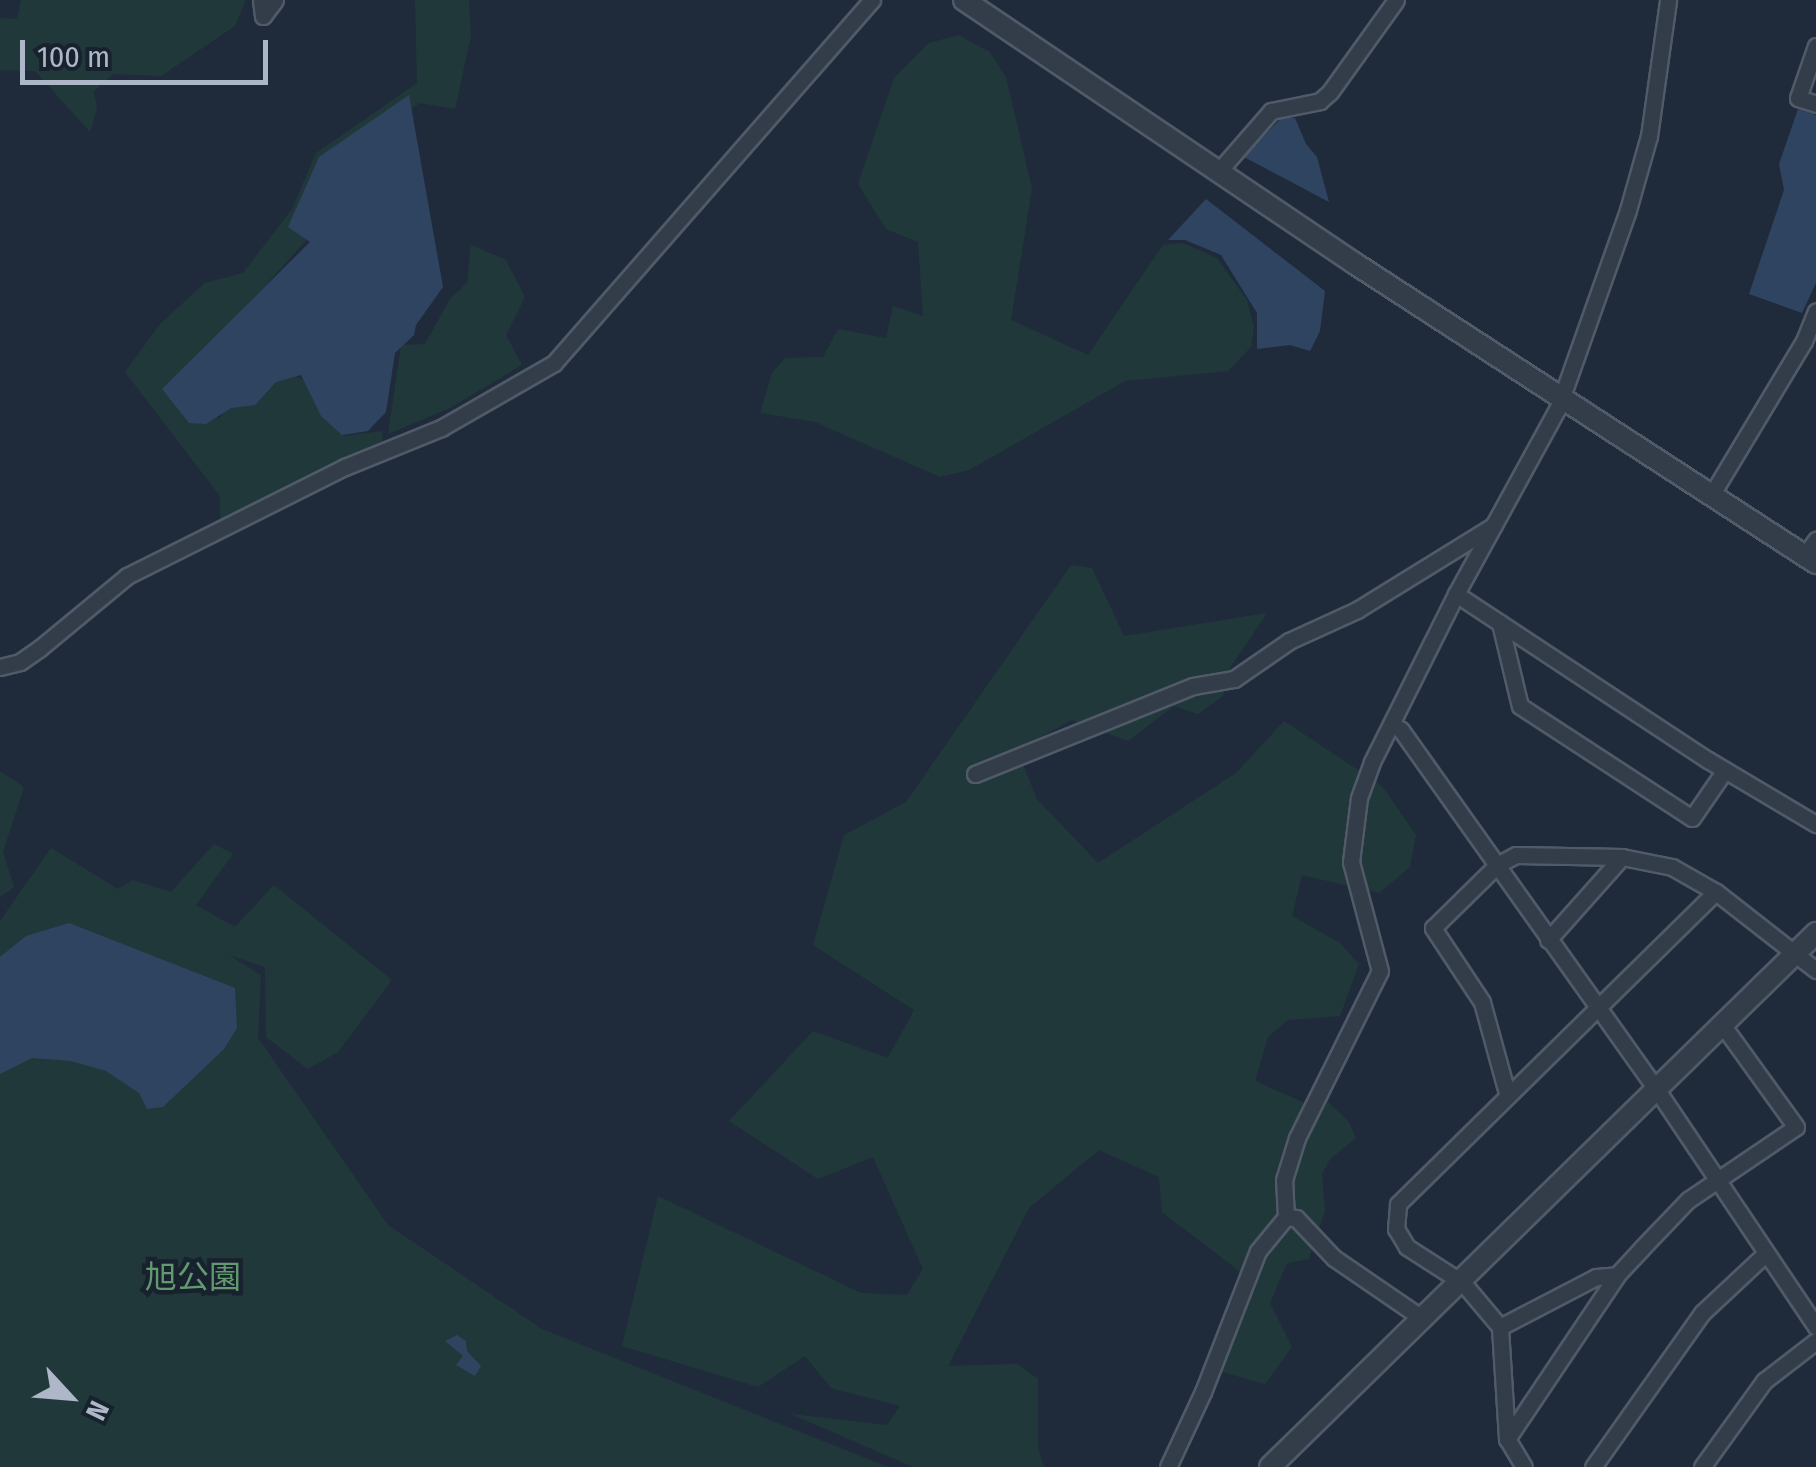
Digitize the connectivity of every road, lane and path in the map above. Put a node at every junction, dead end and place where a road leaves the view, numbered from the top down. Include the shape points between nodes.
1 (260, 0) edge
2 (275, 0) edge
3 (872, 0) edge
4 (964, 0) edge
5 (1396, 0) edge
6 (1668, 0) edge
7 (1816, 46) edge
8 (1816, 104) edge
9 (1221, 174) junction
10 (1816, 312) edge
11 (1562, 396) junction
12 (1712, 494) junction
13 (1492, 526) junction
14 (1812, 553) edge
15 (1456, 594) junction
16 (1500, 623) junction
17 (0, 668) edge
18 (1392, 724) junction
19 (1725, 770) junction
20 (975, 774) dead end
21 (1816, 824) edge
22 (1622, 857) junction
23 (1497, 865) junction
24 (1716, 892) junction
25 (1816, 933) edge
26 (1548, 940) junction
27 (1798, 952) junction
28 (1816, 970) edge
29 (1598, 1008) junction
30 (1721, 1024) junction
31 (1657, 1090) junction
32 (1507, 1093) junction
33 (1718, 1181) junction
34 (1286, 1217) junction
35 (1765, 1254) junction
36 (1617, 1275) junction
37 (1463, 1282) junction
38 (1423, 1320) junction
39 (1816, 1327) edge
40 (1500, 1328) junction
41 (1816, 1341) edge
42 (1507, 1439) junction
43 (1168, 1467) edge
44 (1270, 1467) edge
45 (1524, 1467) edge
46 (1594, 1467) edge
47 (1702, 1467) edge

1 - 2 street via 264,16
3 - 17 street via 554,364 441,428 359,460 127,576 40,648
4 - 9 street
5 - 9 street via 1330,92 1320,101 1271,111
6 - 11 street via 1649,136
7 - 8 street via 1798,98
9 - 11 street
10 - 12 street
11 - 12 street
11 - 13 street
12 - 14 street
13 - 15 street
13 - 20 street via 1234,679 1193,686
15 - 16 street
15 - 18 street
16 - 19 street
16 - 19 street via 1520,706 1692,818
18 - 23 street
18 - 34 street via 1352,827 1352,862 1380,972 1297,1138 1284,1180
19 - 21 street
22 - 23 street via 1516,855
22 - 24 street via 1672,868
22 - 26 street
23 - 26 street
23 - 32 street via 1433,928 1482,1002
24 - 27 street
24 - 29 street
25 - 27 street
26 - 29 street
27 - 28 street
27 - 30 street
29 - 31 street
29 - 32 street
30 - 31 street
30 - 33 street via 1796,1127
31 - 33 street
31 - 37 street
32 - 37 street via 1398,1204 1396,1229 1406,1247
33 - 35 street
33 - 36 street via 1688,1200
34 - 38 street via 1296,1218 1334,1258
34 - 43 street via 1258,1250
35 - 39 street
35 - 46 street via 1702,1313
36 - 40 street via 1596,1277
36 - 42 street
37 - 38 street
37 - 40 street
38 - 44 street
40 - 42 street
41 - 47 street via 1764,1381
42 - 45 street

